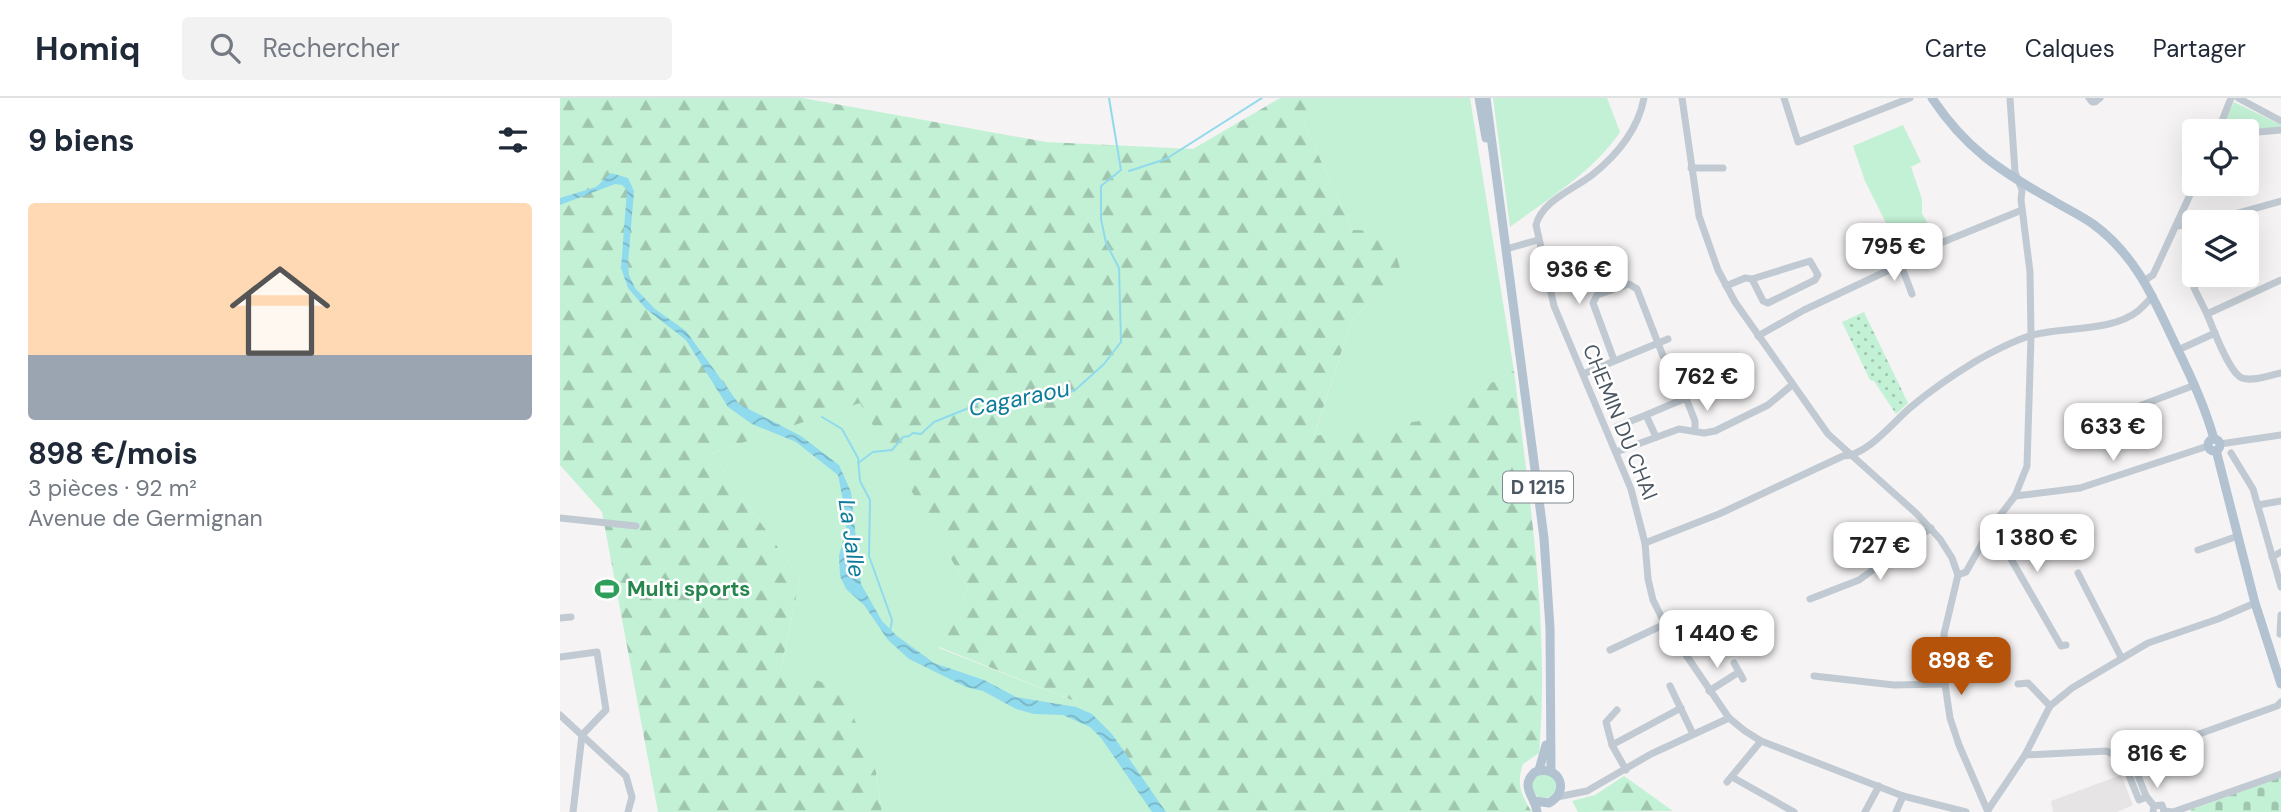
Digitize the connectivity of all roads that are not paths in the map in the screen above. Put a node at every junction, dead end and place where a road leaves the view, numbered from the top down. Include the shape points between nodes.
1 (1479, 98) edge
2 (1486, 98) edge
3 (1644, 98) edge
4 (1682, 98) edge
5 (1784, 98) edge
6 (1910, 98) edge
7 (1932, 98) edge
8 (2010, 98) edge
9 (2089, 98) edge
10 (2100, 98) edge
11 (2231, 98) edge
12 (2238, 98) edge
13 (2223, 119) edge
14 (2281, 121) edge
15 (2281, 130) edge
16 (2259, 132) edge
17 (1691, 168) junction
18 (1723, 168) dead end
19 (2018, 181) junction
20 (1498, 194) junction
21 (2190, 196) edge
22 (2281, 201) edge
23 (2022, 210) junction
24 (2249, 210) edge
25 (2176, 226) junction
26 (2182, 226) edge
27 (1538, 240) junction
28 (1506, 249) junction
29 (1901, 264) junction
30 (1752, 279) junction
31 (2145, 280) junction
32 (2281, 281) edge
33 (1726, 286) junction
34 (2195, 287) edge
35 (1912, 294) dead end
36 (2153, 296) junction
37 (2207, 314) junction
38 (2215, 333) junction
39 (1758, 336) junction
40 (2031, 336) junction
41 (1668, 339) dead end
42 (1658, 343) junction
43 (2178, 349) junction
44 (1614, 360) junction
45 (2281, 373) edge
46 (1583, 374) junction
47 (1792, 385) junction
48 (2195, 385) junction
49 (1686, 398) junction
50 (2126, 411) dead end
51 (1646, 415) junction
52 (1616, 427) dead end
53 (1695, 432) junction
54 (2281, 435) edge
55 (1656, 437) junction
56 (2215, 445) junction
57 (1616, 452) junction
58 (2231, 453) dead end
59 (1850, 456) junction
60 (2015, 496) junction
61 (2281, 501) edge
62 (2258, 505) junction
63 (560, 518) edge
64 (636, 526) dead end
65 (1992, 526) junction
66 (1931, 528) junction
67 (2238, 536) junction
68 (1645, 543) junction
69 (2197, 550) dead end
70 (2281, 552) edge
71 (2272, 557) junction
72 (2078, 573) dead end
73 (1958, 575) junction
74 (2280, 577) edge
75 (2281, 587) edge
76 (1810, 599) dead end
77 (2255, 603) junction
78 (2281, 615) edge
79 (571, 617) dead end
80 (560, 618) edge
81 (1719, 622) dead end
82 (1665, 624) junction
83 (2280, 633) edge
84 (2267, 640) junction
85 (1679, 645) junction
86 (2066, 645) dead end
87 (1610, 650) dead end
88 (560, 657) edge
89 (2121, 657) junction
90 (1734, 663) dead end
91 (1814, 676) dead end
92 (1945, 684) junction
93 (2018, 684) dead end
94 (2281, 684) edge
95 (1670, 686) dead end
96 (1709, 691) junction
97 (2281, 702) edge
98 (2050, 706) junction
99 (1681, 708) junction
100 (1617, 710) dead end
101 (560, 715) edge
102 (1729, 718) junction
103 (1550, 727) junction
104 (1693, 734) junction
105 (582, 735) junction
106 (1761, 741) junction
107 (1612, 745) junction
108 (2025, 755) junction
109 (1539, 770) junction
110 (1626, 770) junction
111 (1551, 771) junction
112 (2281, 774) edge
113 (1879, 786) junction
114 (1561, 787) junction
115 (1576, 793) junction
116 (1903, 796) junction
117 (2139, 800) dead end
118 (1535, 801) junction
119 (1550, 804) edge
120 (2153, 809) edge
121 (1988, 811) edge
122 (573, 812) edge
123 (628, 812) edge
124 (1537, 812) edge
125 (1794, 812) edge
126 (1866, 812) edge
127 (1896, 812) edge
128 (1966, 812) edge
129 (2164, 812) edge

1 - 20 main road, D 1215
2 - 20 main road, D 1215
3 - 27 street via 1634,128 1620,149 1538,215
4 - 17 street
5 - 6 street via 1798,142
7 - 19 main road via 1962,138
8 - 19 street
9 - 10 street via 2092,102
11 - 13 street
12 - 14 street
15 - 16 street
17 - 18 street
17 - 33 street via 1699,216
19 - 23 street
19 - 31 main road via 2092,224
20 - 28 main road, D 1215
21 - 25 street
22 - 24 street
23 - 29 street
23 - 40 street via 2030,272
25 - 26 street
25 - 31 street via 2153,275
27 - 28 street
27 - 46 street, CHEMIN DU CHAI via 1554,306
28 - 103 main road, D 1215 via 1544,538
29 - 35 street
29 - 39 street
30 - 30 street via 1768,303 1818,275 1811,261
30 - 33 street
31 - 36 main road
32 - 37 street
33 - 39 street
34 - 37 street
36 - 40 street via 2137,312 2104,324
36 - 43 main road
37 - 38 street
38 - 43 street
38 - 45 street via 2241,378
39 - 47 street
40 - 59 street via 1978,360 1943,383 1881,437
40 - 60 street via 2027,466
41 - 42 street
42 - 44 street
42 - 44 street via 1637,289 1629,284 1597,295 1593,303
42 - 49 street
43 - 48 main road
44 - 46 street
46 - 57 street, CHEMIN DU CHAI
47 - 53 street via 1768,405 1715,431
47 - 59 street via 1822,428
48 - 50 street
48 - 56 main road
49 - 51 street
49 - 53 street
51 - 52 street
51 - 55 street
53 - 55 street via 1679,429
54 - 56 street
55 - 57 street
56 - 60 street via 2080,488
56 - 67 main road
57 - 68 street, CHEMIN DU CHAI
58 - 62 street
59 - 66 street
59 - 68 street
60 - 65 street
61 - 62 street
62 - 71 street
63 - 64 street
65 - 73 street via 1966,572
65 - 86 street via 2061,646
66 - 73 street
66 - 76 street via 1859,580
67 - 69 street
67 - 77 main road
68 - 82 street, CHEMIN DU CHAI via 1653,600
70 - 71 street
71 - 74 street
72 - 89 street
73 - 92 street via 1944,634
74 - 75 street
77 - 84 main road
77 - 89 street
78 - 83 street
79 - 80 street
81 - 85 street
82 - 85 street, CHEMIN DU CHAI
82 - 87 street
83 - 84 street
84 - 94 main road
85 - 96 street, CHEMIN DU CHAI
88 - 105 street via 597,652 606,710
89 - 98 street
90 - 96 street via 1741,676
91 - 92 street via 1894,685
92 - 121 street via 1959,745
93 - 98 street via 2028,683
95 - 99 street
96 - 102 street, CHEMIN DU CHAI
97 - 108 street via 2127,760 2106,751
98 - 108 street
99 - 104 street
99 - 107 street
100 - 107 street via 1606,722
101 - 105 street
102 - 104 street
102 - 106 street, CHEMIN DU CHAI
103 - 109 main road, D 1215
103 - 111 main road, D 1215
104 - 110 street
105 - 122 street
105 - 123 street via 626,776 632,797
106 - 113 street, CHEMIN DU CHAI
106 - 125 street via 1729,780
107 - 110 street
108 - 121 street
109 - 111 main road
109 - 118 main road via 1527,784
110 - 115 street
111 - 114 main road
112 - 129 street
113 - 116 street, CHEMIN DU CHAI
113 - 126 street
114 - 115 street
114 - 119 main road
115 - 119 street
116 - 127 street
116 - 128 street, CHEMIN DU CHAI
117 - 120 street
118 - 119 main road
118 - 124 main road
120 - 129 street via 2162,805

